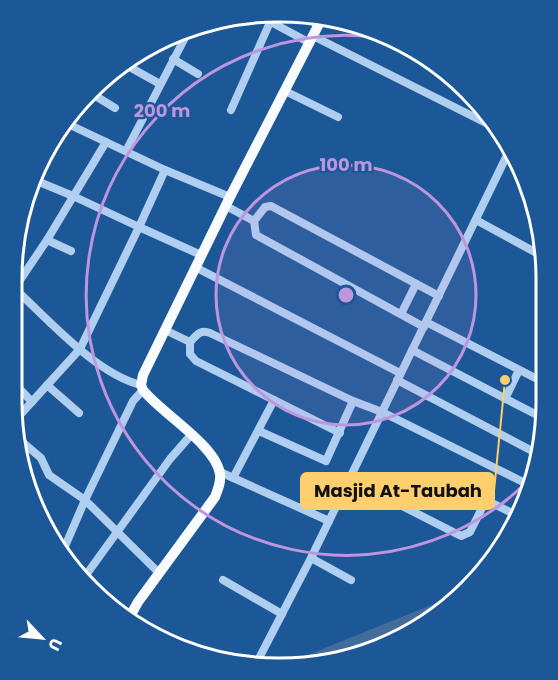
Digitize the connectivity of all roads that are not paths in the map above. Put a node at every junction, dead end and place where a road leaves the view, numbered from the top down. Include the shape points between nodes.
1 (276, 22) edge
2 (270, 23) edge
3 (318, 26) edge
4 (311, 39) junction
5 (183, 41) edge
6 (173, 59) junction
7 (133, 69) edge
8 (198, 74) dead end
9 (160, 84) junction
10 (285, 91) junction
11 (98, 98) edge
12 (115, 108) dead end
13 (231, 110) dead end
14 (338, 117) dead end
15 (480, 120) edge
16 (73, 127) edge
17 (106, 142) junction
18 (126, 151) junction
19 (505, 159) edge
20 (165, 170) junction
21 (41, 183) edge
22 (73, 196) junction
23 (228, 202) junction
24 (476, 220) junction
25 (255, 221) junction
26 (139, 227) junction
27 (47, 240) junction
28 (70, 251) dead end
29 (534, 251) edge
30 (201, 255) junction
31 (195, 267) junction
32 (22, 276) edge
33 (416, 284) junction
34 (22, 295) edge
35 (439, 296) junction
36 (401, 314) junction
37 (425, 325) junction
38 (165, 330) junction
39 (190, 342) junction
40 (80, 349) junction
41 (412, 350) junction
42 (519, 370) junction
43 (398, 376) junction
44 (536, 378) edge
45 (47, 385) junction
46 (142, 387) junction
47 (22, 391) edge
48 (505, 399) junction
49 (274, 400) junction
50 (353, 401) junction
51 (32, 402) junction
52 (382, 412) junction
53 (23, 413) edge
54 (79, 413) dead end
55 (535, 414) edge
56 (259, 431) junction
57 (340, 433) junction
58 (191, 435) junction
59 (26, 445) edge
60 (531, 450) edge
61 (220, 472) junction
62 (233, 478) junction
63 (349, 479) junction
64 (522, 482) edge
65 (85, 501) junction
66 (510, 512) edge
67 (328, 520) junction
68 (118, 531) junction
69 (66, 544) edge
70 (311, 558) junction
71 (88, 572) edge
72 (159, 573) junction
73 (223, 580) dead end
74 (351, 580) dead end
75 (133, 611) edge
76 (282, 614) junction
77 (260, 657) edge

1 - 4 street
2 - 13 street
3 - 4 main road
4 - 10 main road
4 - 15 street
5 - 6 street
6 - 8 street
6 - 9 street
7 - 9 street
9 - 18 street
10 - 14 street
10 - 23 main road
11 - 12 street
16 - 17 street
17 - 18 street
17 - 22 street
18 - 20 street
19 - 24 street
20 - 23 street
20 - 26 street
21 - 22 street
22 - 26 street
22 - 27 street
23 - 25 street
23 - 30 main road
24 - 29 street
24 - 35 street
25 - 33 street via 265,207 272,206
25 - 36 street via 256,235
26 - 30 street
26 - 40 street
27 - 28 street
27 - 32 street
30 - 31 main road
31 - 38 main road
31 - 43 street
33 - 35 street
33 - 36 street
34 - 40 street
35 - 37 street
36 - 37 street
37 - 41 street
37 - 42 street
38 - 39 street
38 - 46 main road via 143,375
39 - 49 street via 190,354 196,361
39 - 50 street via 204,330
40 - 45 street
40 - 46 street
41 - 43 street
41 - 48 street
42 - 44 street
42 - 48 street
43 - 52 street
43 - 60 street
45 - 51 street
45 - 54 street
46 - 58 main road
46 - 65 street
47 - 51 street
48 - 55 street
49 - 56 street
49 - 57 street
50 - 52 street
50 - 57 street
51 - 53 street
52 - 63 street
52 - 64 street
56 - 57 street via 326,461
56 - 62 street
58 - 61 main road
58 - 68 street
59 - 65 street via 41,458 49,475
61 - 62 street
61 - 72 main road via 215,497
62 - 67 street
63 - 66 street via 461,536 470,532 486,500
63 - 67 street
65 - 68 street
65 - 69 street
67 - 70 street
68 - 71 street
68 - 72 street
70 - 74 street
70 - 76 street
72 - 75 main road
73 - 76 street
76 - 77 street

